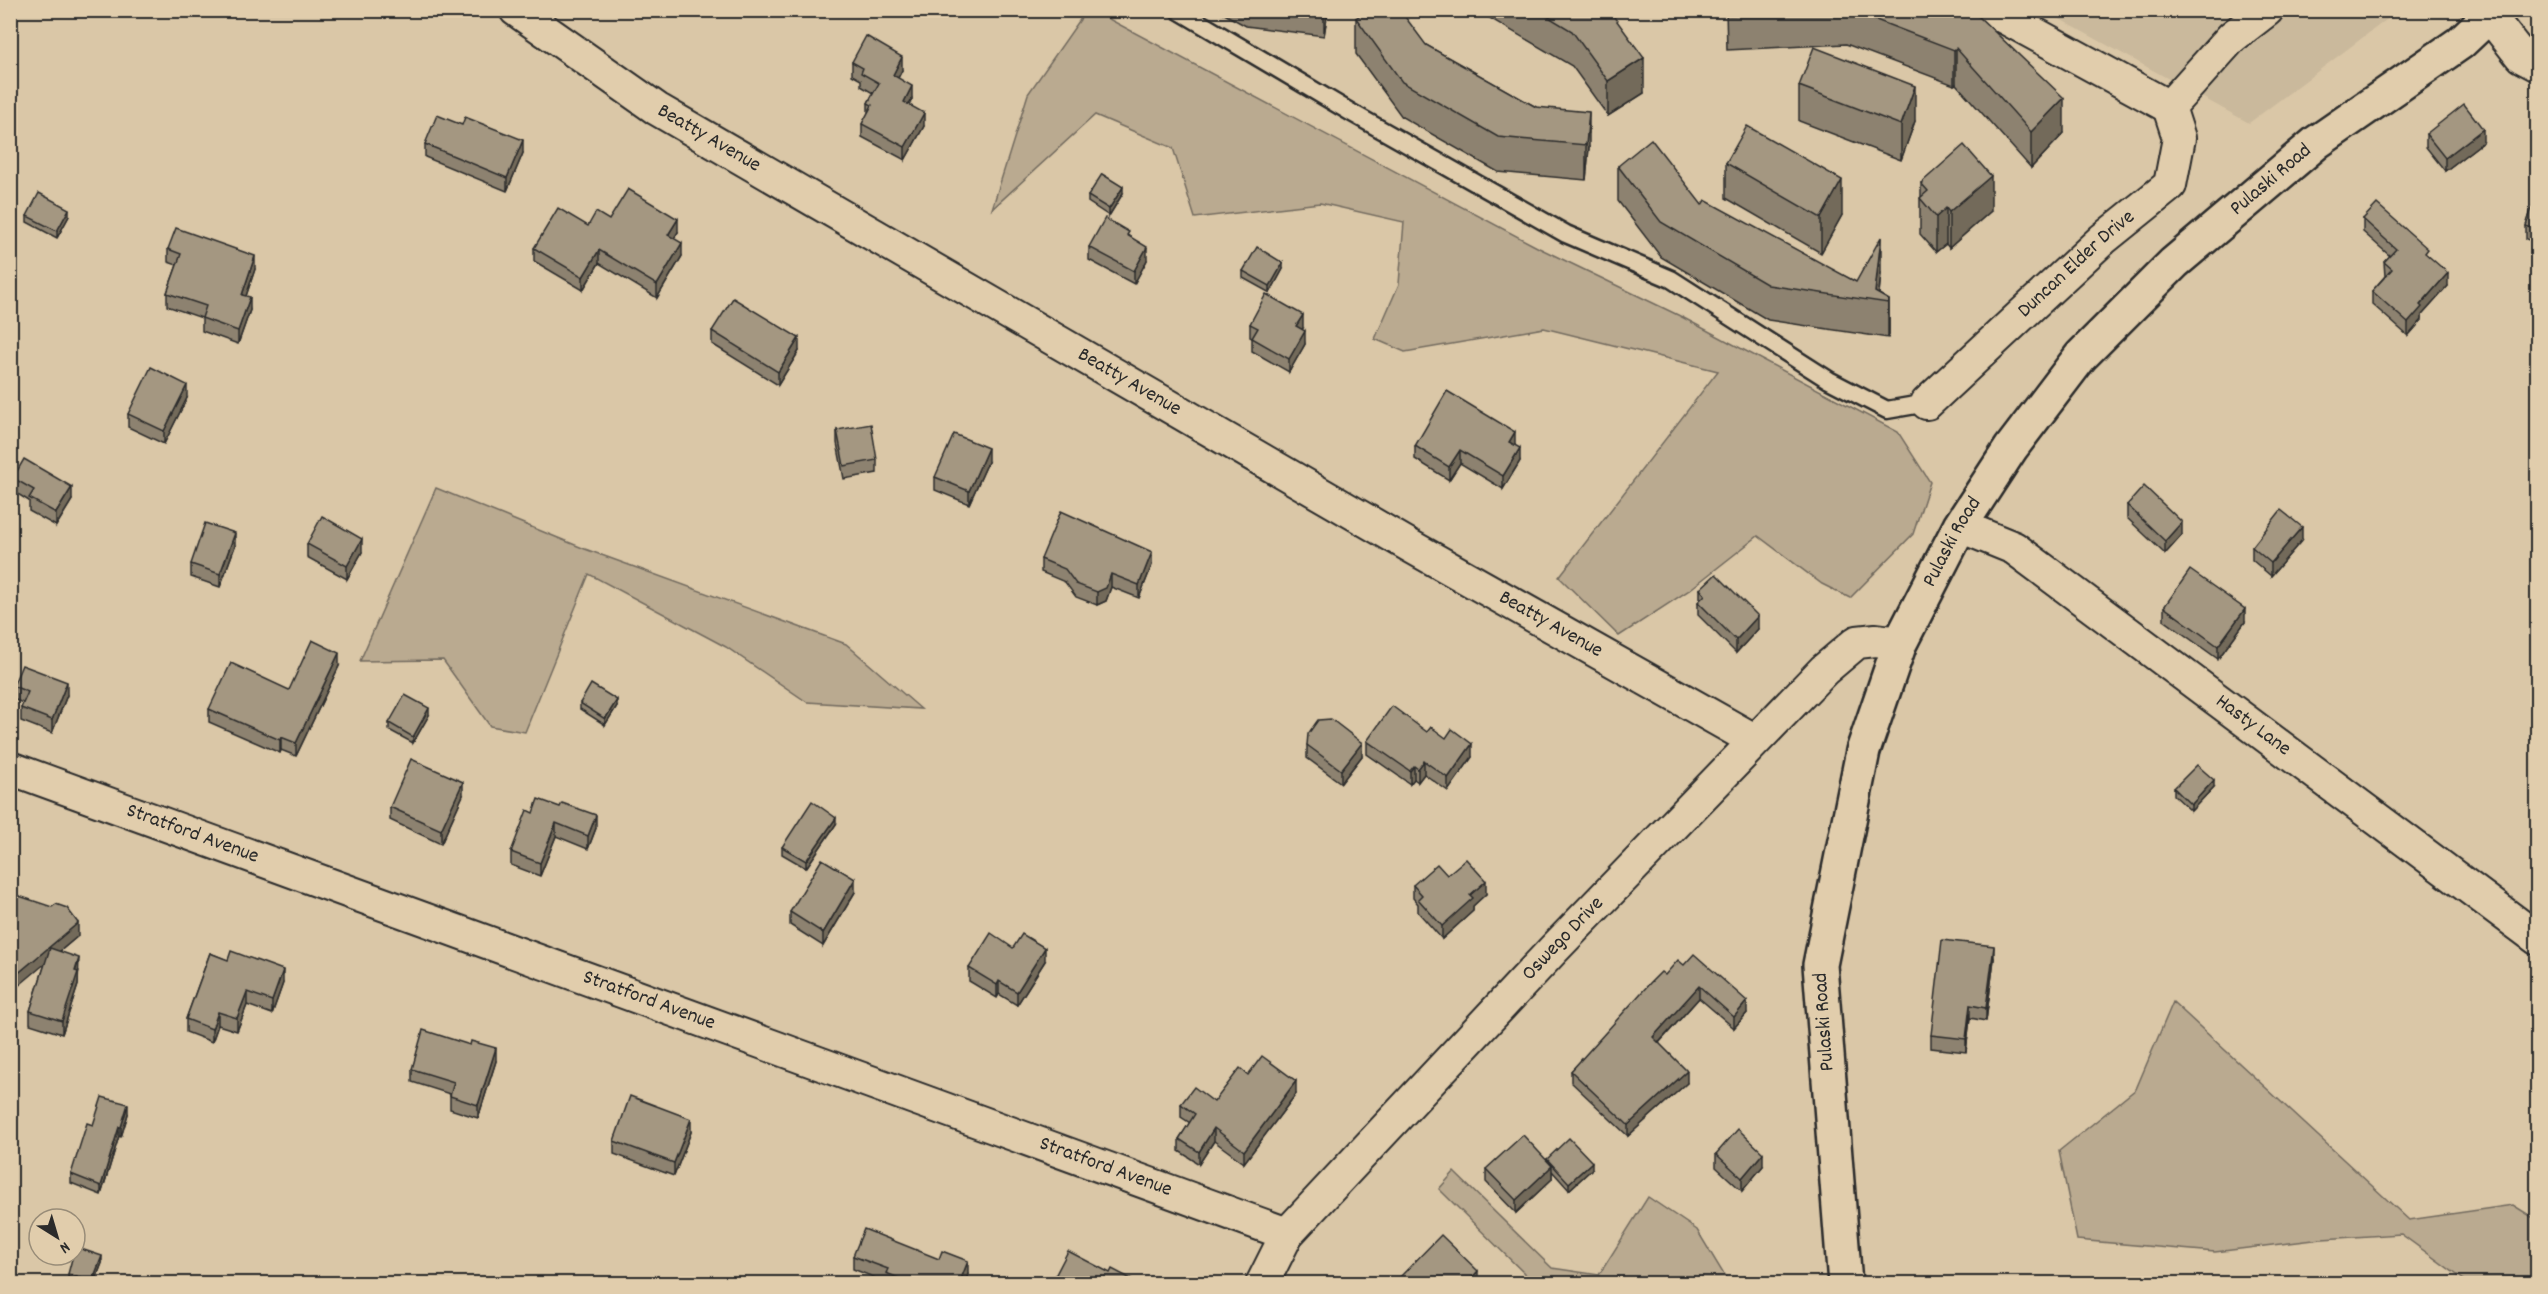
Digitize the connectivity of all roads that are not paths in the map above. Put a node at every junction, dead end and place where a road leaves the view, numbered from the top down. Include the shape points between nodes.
1 (516, 10) edge
2 (1178, 10) edge
3 (1991, 10) edge
4 (2266, 10) edge
5 (2490, 12) edge
6 (2538, 65) edge
7 (2169, 107) junction
8 (1927, 403) joint
9 (1960, 526) junction
10 (1900, 643) junction
11 (1755, 740) junction
12 (10, 768) edge
13 (2538, 939) edge
14 (1287, 1234) junction
15 (1262, 1284) edge
16 (1845, 1284) edge

1 - 11 street, Beatty Avenue via 657,110 1412,547
2 - 8 lane via 1566,234 1671,279 1829,381 1887,410
3 - 7 street
4 - 7 street via 2232,37
5 - 6 street via 2521,56
5 - 9 main road, Pulaski Road via 2460,43 2317,142 2174,263 2081,356 2011,448
7 - 8 street, Duncan Elder Drive via 2179,138 2170,185 2103,239
9 - 10 main road, Pulaski Road
9 - 13 street, Hasty Lane via 2014,548
10 - 11 street, Oswego Drive via 1857,642
10 - 16 main road, Pulaski Road via 1863,751 1820,964
11 - 14 street, Oswego Drive
12 - 14 street, Stratford Avenue
14 - 15 street, Oswego Drive

